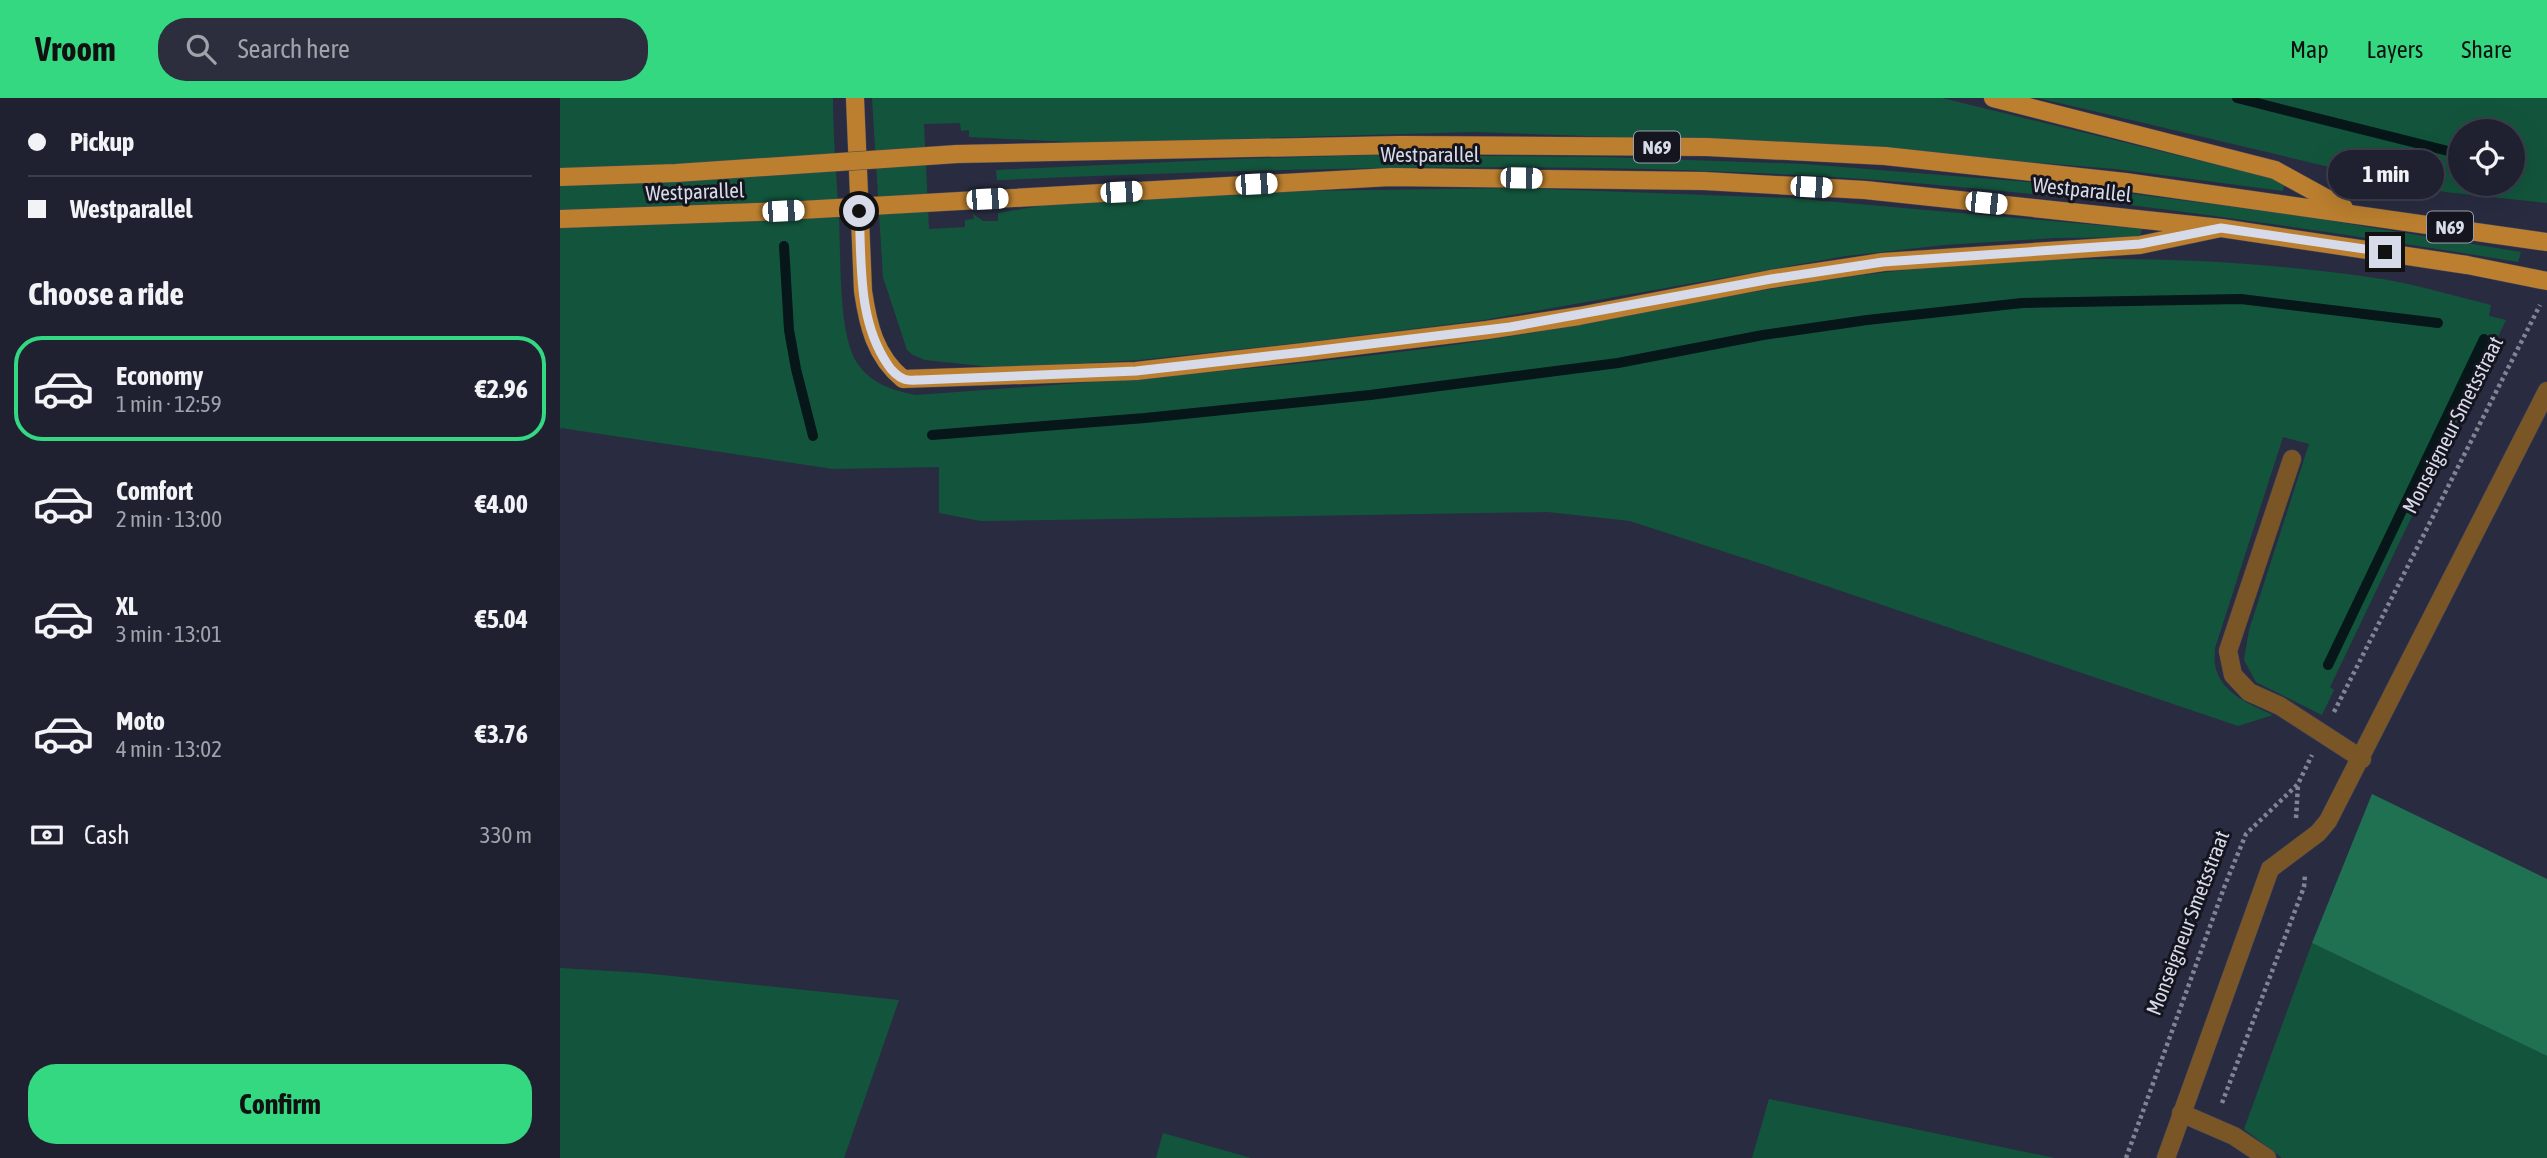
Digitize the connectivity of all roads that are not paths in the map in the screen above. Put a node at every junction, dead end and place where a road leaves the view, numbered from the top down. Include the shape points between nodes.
1 (855, 98) edge
2 (1993, 98) edge
3 (560, 177) edge
4 (2353, 213) junction
5 (560, 219) edge
6 (2221, 228) junction
7 (2547, 242) edge
8 (2542, 280) edge
9 (2547, 391) edge
10 (2292, 459) dead end
11 (2362, 759) junction
12 (2181, 1113) junction
13 (2166, 1158) edge
14 (2267, 1158) edge

1 - 6 main road, N69 via 867,319 881,355 903,379 1136,371 1304,352 1513,326 1883,262 2140,244
2 - 4 main road, N69 via 2275,170
3 - 4 main road, Westparallel / N69, bridge via 957,154 1400,145 1707,147 1885,156 2042,171
4 - 7 main road, Westparallel / N69
5 - 6 main road, Westparallel / N69, bridge via 769,212 1390,177 1703,181 1865,190
6 - 8 main road, Westparallel / N69
9 - 11 street
10 - 11 street via 2228,651 2233,675 2249,692 2280,706
11 - 12 street via 2328,821 2270,869
12 - 13 street
12 - 14 street via 2234,1136

